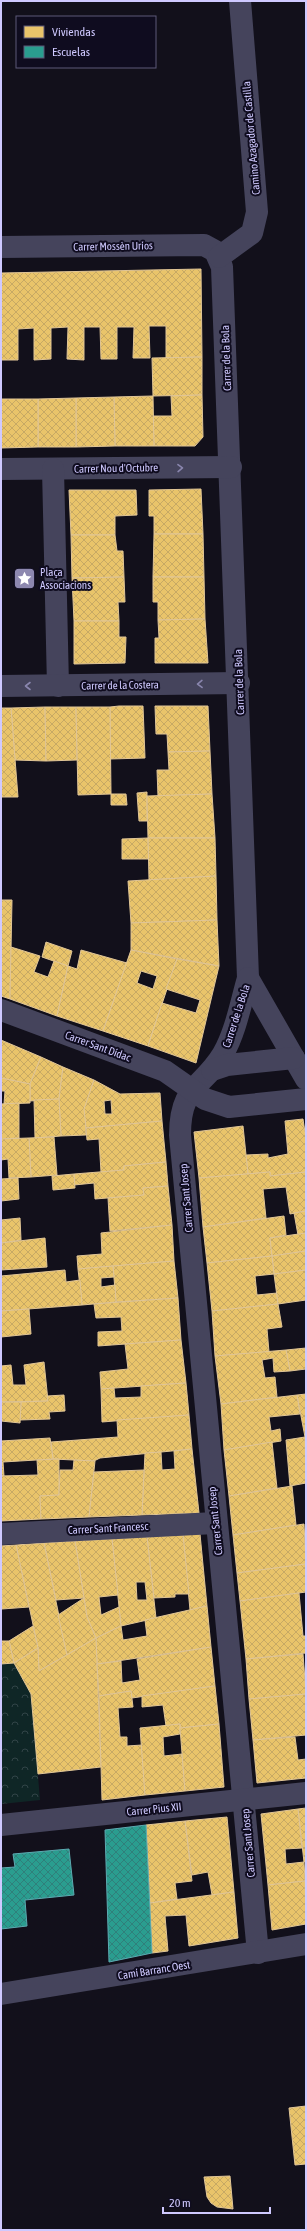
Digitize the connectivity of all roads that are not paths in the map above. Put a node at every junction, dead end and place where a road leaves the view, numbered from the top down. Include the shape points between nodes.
1 (240, 1) edge
2 (1, 247) edge
3 (219, 257) junction
4 (231, 467) junction
5 (1, 469) edge
6 (53, 469) junction
7 (239, 683) junction
8 (1, 686) edge
9 (58, 686) junction
10 (248, 978) junction
11 (1, 1010) edge
12 (294, 1058) junction
13 (212, 1070) junction
14 (306, 1079) edge
15 (191, 1090) junction
16 (306, 1100) edge
17 (215, 1523) junction
18 (1, 1534) edge
19 (306, 1793) edge
20 (244, 1800) junction
21 (1, 1825) edge
22 (306, 1944) edge
23 (258, 1953) junction
24 (1, 1994) edge

1 - 3 street, Camino Azagador de Castilla via 257,212 252,233
2 - 3 street, Carrer Mossèn Uríos via 204,245 215,251
3 - 4 street, Carrer de la Bola via 222,267
6 -> 4 street, Carrer Nou d'Octubre
4 - 7 street, Carrer de la Bola
5 - 6 street, Carrer Nou d'Octubre
6 - 9 street
7 -> 9 street, Carrer de la Costera
7 - 10 street, Carrer de la Bola
9 -> 8 street, Carrer de la Costera
10 - 12 street
10 - 13 street, Carrer de la Bola via 224,1053
11 - 15 street, Carrer Sant Dídac via 165,1071
12 - 13 street via 227,1065
12 - 14 street
13 - 15 street, Carrer de la Bola
15 - 16 street, Carrer Sant Dídac via 217,1104 229,1107
15 - 17 street, Carrer Sant Josep via 180,1117 180,1135
17 - 18 street, Carrer Sant Francesc
17 - 20 street, Carrer Sant Josep
19 - 20 street, Carrer Pius XII
20 - 21 street, Carrer Pius XII
20 - 23 street, Carrer Sant Josep
22 - 23 street, Camí Barranc Oest
23 - 24 street, Camí Barranc Oest

